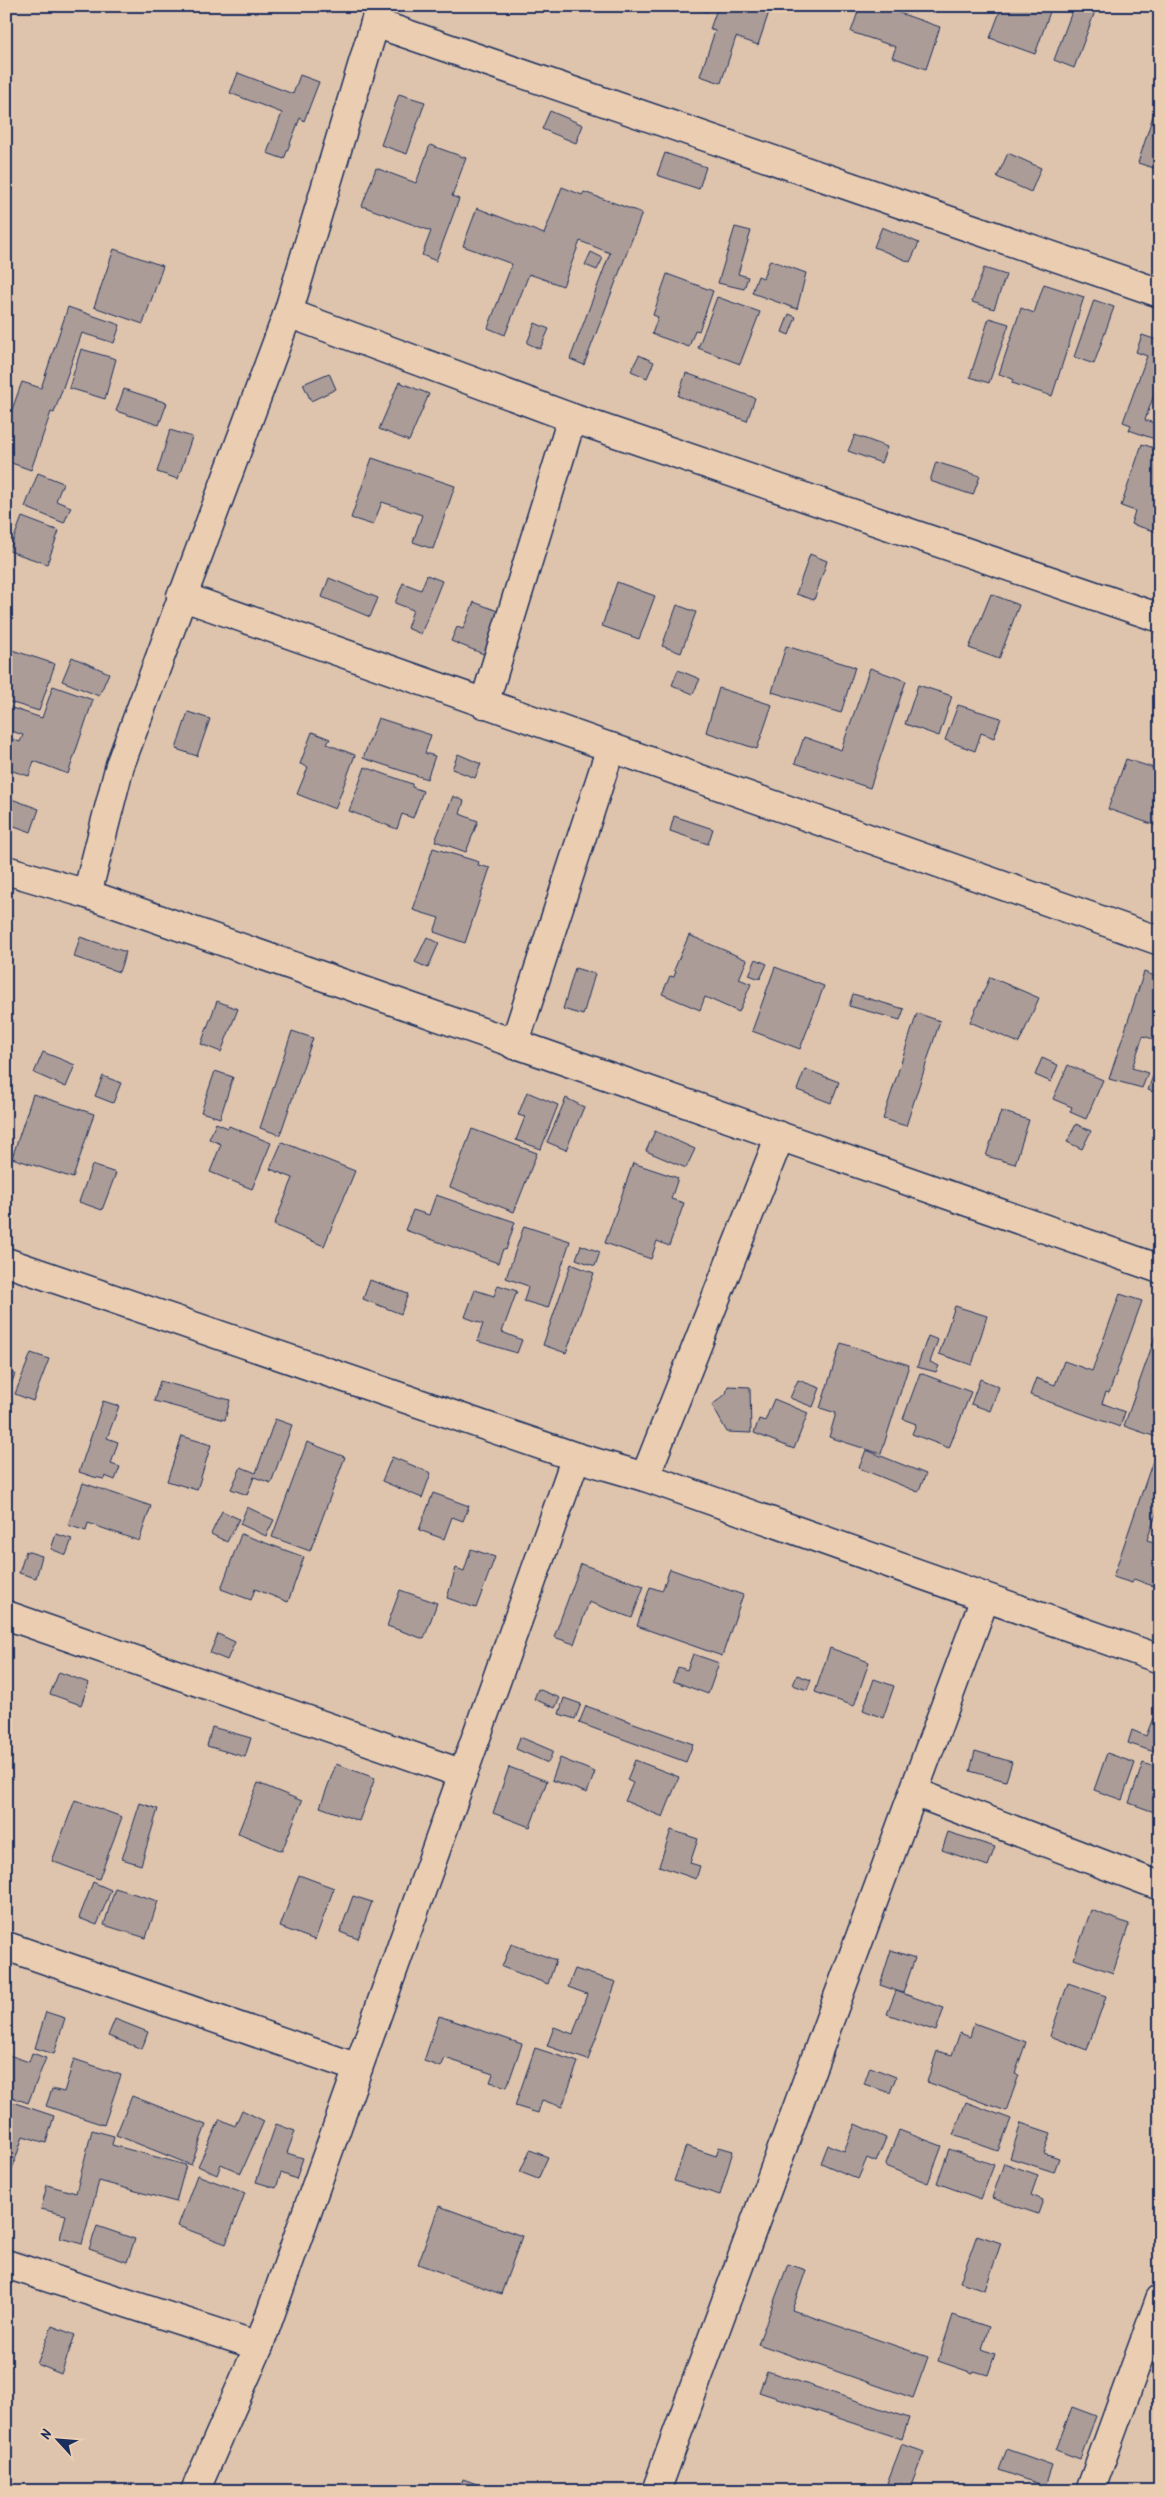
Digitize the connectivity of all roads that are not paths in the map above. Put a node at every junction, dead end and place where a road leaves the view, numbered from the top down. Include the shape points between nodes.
1 (377, 15) edge
2 (1160, 293) edge
3 (288, 313) junction
4 (572, 418) junction
5 (181, 596) junction
6 (1160, 618) edge
7 (484, 704) junction
8 (611, 747) junction
9 (6, 870) edge
10 (87, 894) junction
11 (1160, 941) edge
12 (514, 1045) junction
13 (780, 1136) junction
14 (6, 1262) edge
15 (1160, 1269) edge
16 (576, 1457) junction
17 (645, 1478) junction
18 (984, 1598) junction
19 (6, 1615) edge
20 (1160, 1659) edge
21 (463, 1774) junction
22 (914, 1792) junction
23 (1160, 1886) edge
24 (6, 1946) edge
25 (358, 2068) junction
26 (6, 2264) edge
27 (1160, 2299) edge
28 (259, 2346) junction
29 (195, 2491) edge
30 (656, 2491) edge
31 (1090, 2491) edge

1 - 2 street
1 - 3 street
3 - 4 street
3 - 5 street
4 - 6 street
4 - 7 street
5 - 7 street
5 - 10 street via 120,765
7 - 8 street
8 - 11 street
8 - 12 street
9 - 10 street
10 - 12 street
12 - 13 street
13 - 15 street
13 - 17 street
14 - 16 street
16 - 17 street
16 - 21 street
17 - 18 street
18 - 20 street
18 - 22 street
19 - 21 street
21 - 25 street
22 - 23 street
22 - 30 street
24 - 25 street
25 - 28 street
26 - 28 street
27 - 31 street
28 - 29 street

